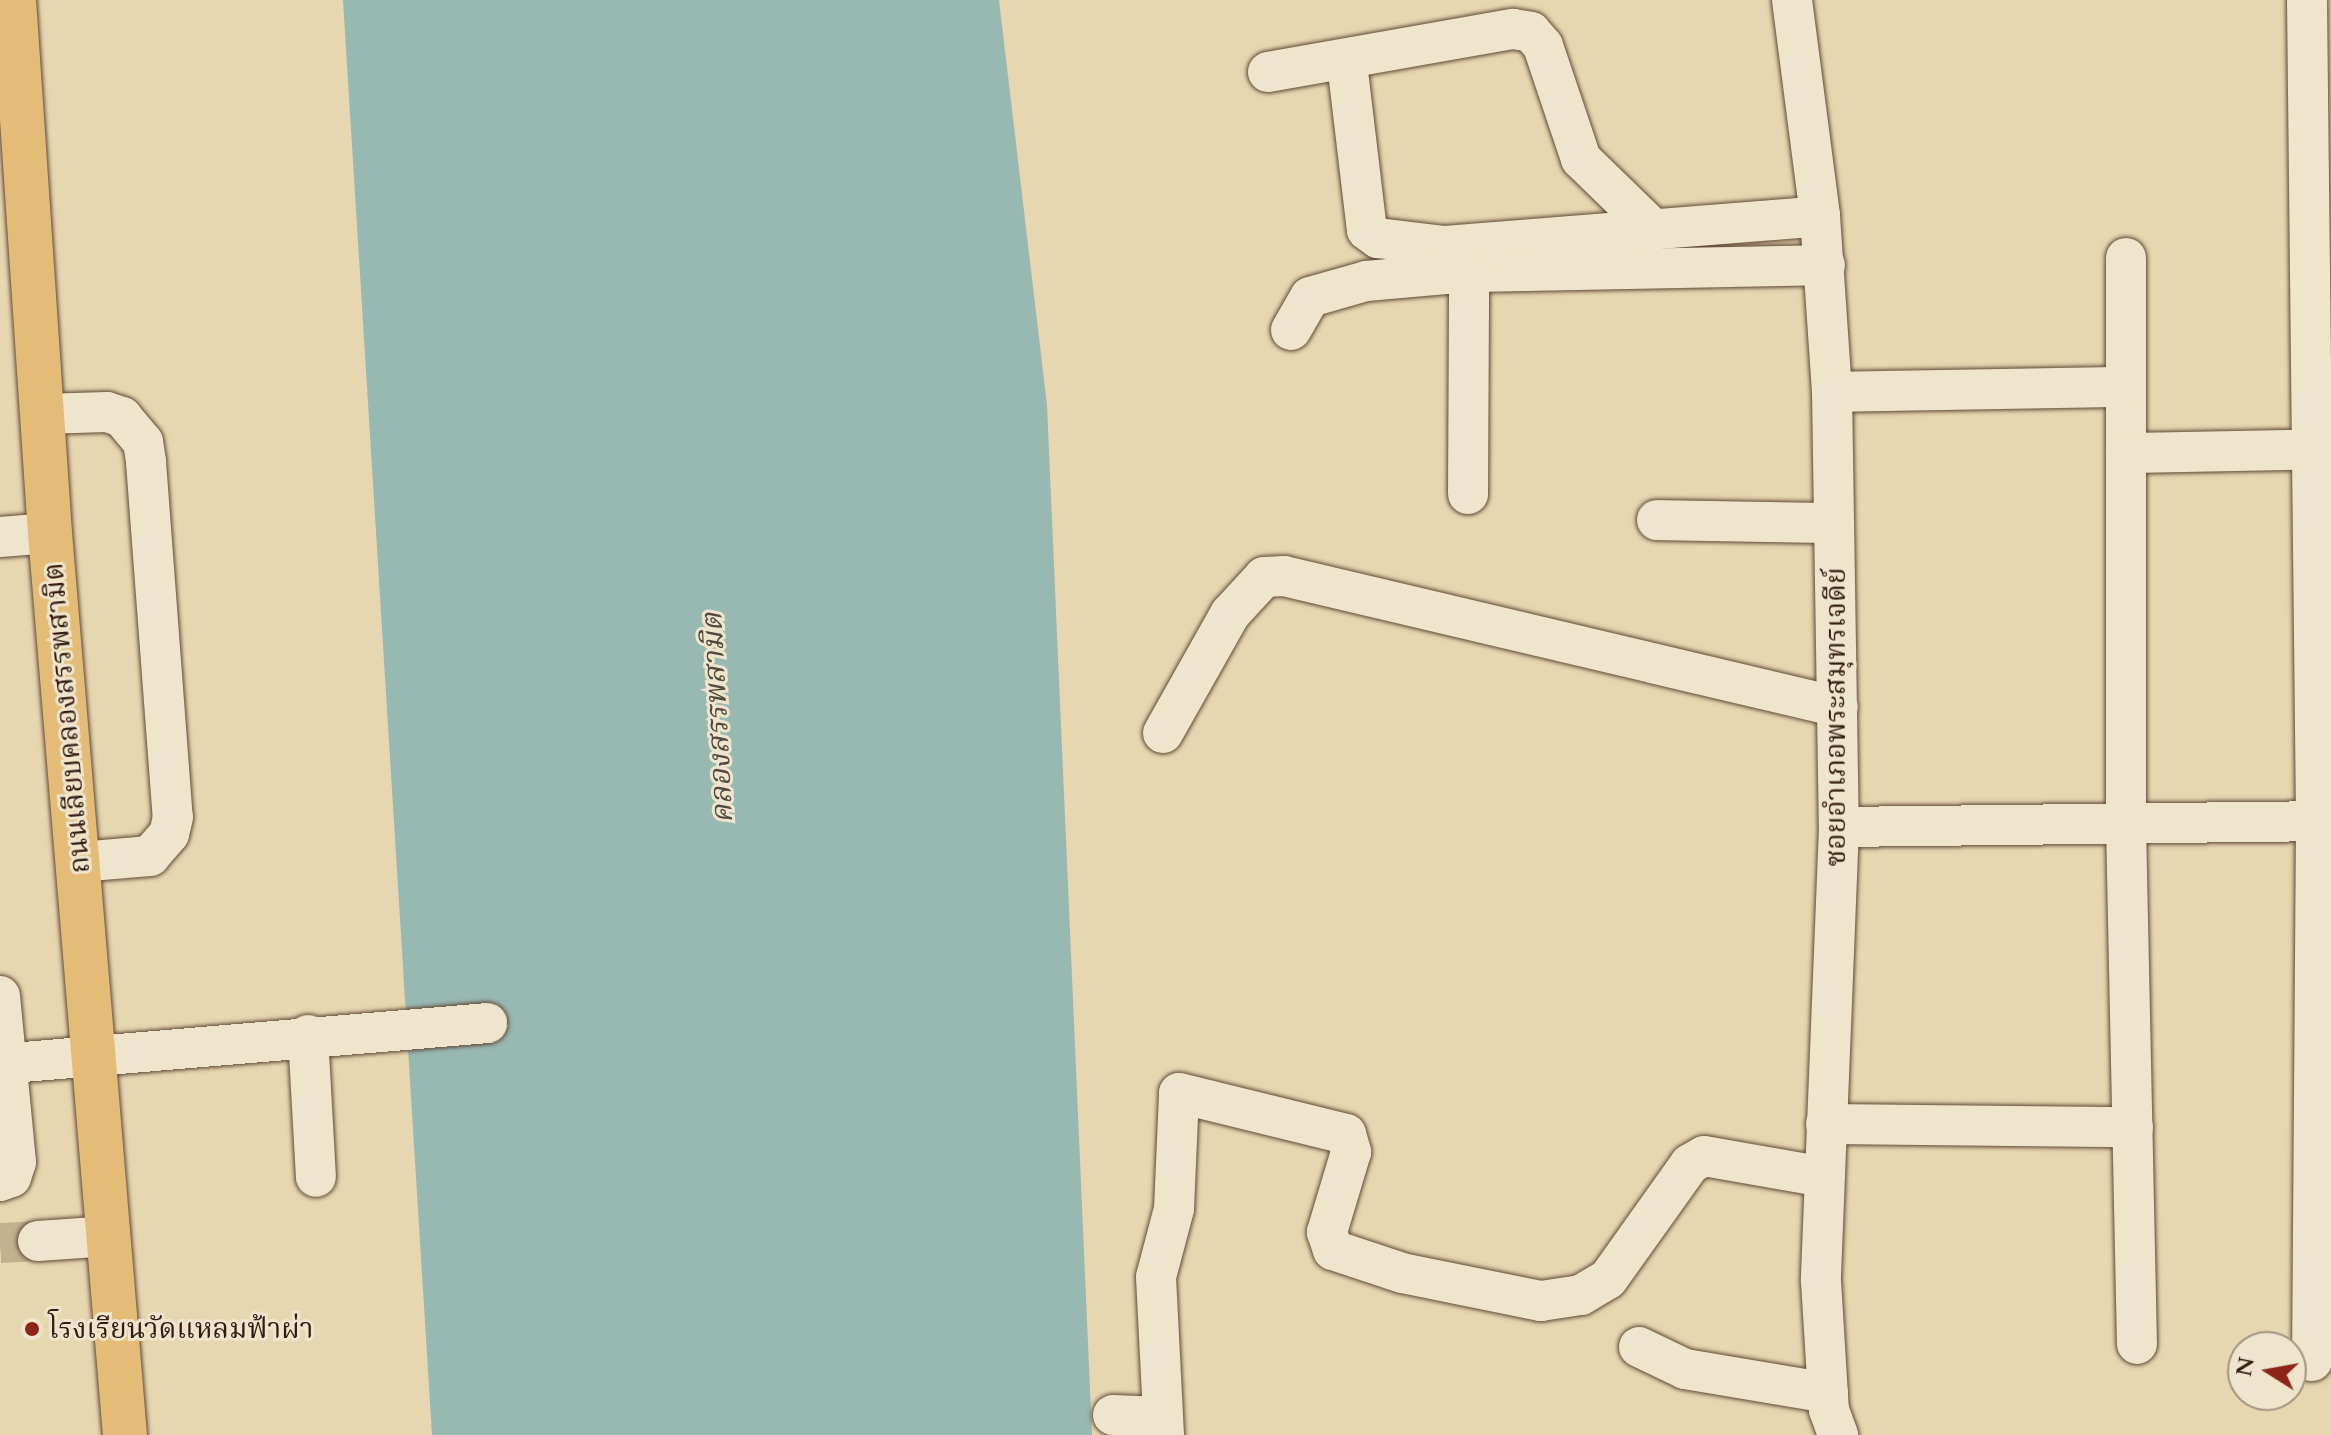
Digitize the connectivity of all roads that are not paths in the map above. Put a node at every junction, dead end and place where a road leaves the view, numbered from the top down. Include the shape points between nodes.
1 (1792, 0) edge
2 (2307, 0) edge
3 (10, 18) edge
4 (1347, 63) junction
5 (1268, 72) dead end
6 (2318, 182) edge
7 (1820, 216) junction
8 (1652, 228) junction
9 (2126, 258) dead end
10 (1825, 265) junction
11 (1469, 272) junction
12 (1291, 330) dead end
13 (2125, 387) junction
14 (1832, 392) junction
15 (42, 414) junction
16 (2320, 449) edge
17 (2126, 453) junction
18 (1468, 494) dead end
19 (1657, 520) dead end
20 (1834, 523) junction
21 (50, 533) junction
22 (0, 537) edge
23 (1838, 707) junction
24 (1163, 733) dead end
25 (2323, 821) edge
26 (2126, 825) junction
27 (1839, 827) junction
28 (80, 862) junction
29 (0, 996) edge
30 (487, 1023) dead end
31 (308, 1035) junction
32 (97, 1055) junction
33 (4, 1064) edge
34 (1826, 1124) junction
35 (2133, 1127) junction
36 (316, 1177) dead end
37 (1824, 1177) junction
38 (0, 1181) edge
39 (110, 1236) junction
40 (38, 1241) tunnel mouth
41 (2137, 1344) dead end
42 (1639, 1347) dead end
43 (2312, 1361) dead end
44 (1828, 1393) junction
45 (1113, 1415) dead end
46 (1164, 1426) edge
47 (125, 1435) edge
48 (1838, 1435) edge

1 - 7 street, ซอยอำเภอพระสมุทรเจดีย์
2 - 6 street
3 - 15 main road, ถนนเลียบคลองสรรพสามิต
4 - 5 street
4 - 8 street via 1513,29 1531,32 1543,46 1581,159
4 - 8 street via 1366,222 1378,238 1443,246
6 - 16 street
7 - 8 street
7 - 10 street, ซอยอำเภอพระสมุทรเจดีย์
9 - 13 street
10 - 11 street
10 - 14 street, ซอยอำเภอพระสมุทรเจดีย์
11 - 12 street via 1335,287 1301,303
11 - 18 street
13 - 14 street
13 - 17 street
14 - 20 street, ซอยอำเภอพระสมุทรเจดีย์
15 - 21 main road, ถนนเลียบคลองสรรพสามิต
15 - 28 street via 122,417 143,442 146,462 173,817 169,834 150,856
16 - 17 street
16 - 25 street
17 - 26 street
19 - 20 street
20 - 23 street, ซอยอำเภอพระสมุทรเจดีย์
21 - 22 street
21 - 28 main road, ถนนเลียบคลองสรรพสามิต
23 - 24 street via 1274,576 1248,587
23 - 27 street, ซอยอำเภอพระสมุทรเจดีย์
25 - 26 street
25 - 43 street
26 - 27 street
26 - 35 street
27 - 34 street, ซอยอำเภอพระสมุทรเจดีย์
28 - 32 main road, ถนนเลียบคลองสรรพสามิต
29 - 33 street
30 - 31 street
31 - 32 street
31 - 36 street
32 - 33 street
32 - 39 main road, ถนนเลียบคลองสรรพสามิต
33 - 38 street via 16,1162 11,1177
34 - 35 street
34 - 37 street, ซอยอำเภอพระสมุทรเจดีย์
35 - 41 street
37 - 44 street, ซอยอำเภอพระสมุทรเจดีย์
37 - 46 street via 1704,1156 1690,1164 1608,1279 1581,1295 1541,1301 1402,1273 1333,1250 1327,1232 1351,1152 1346,1134 1182,1091 1176,1095 1174,1209 1156,1277
39 - 40 street
39 - 47 main road, ถนนเลียบคลองสรรพสามิต
42 - 44 street via 1685,1369
44 - 48 street, ซอยอำเภอพระสมุทรเจดีย์
45 - 46 street

